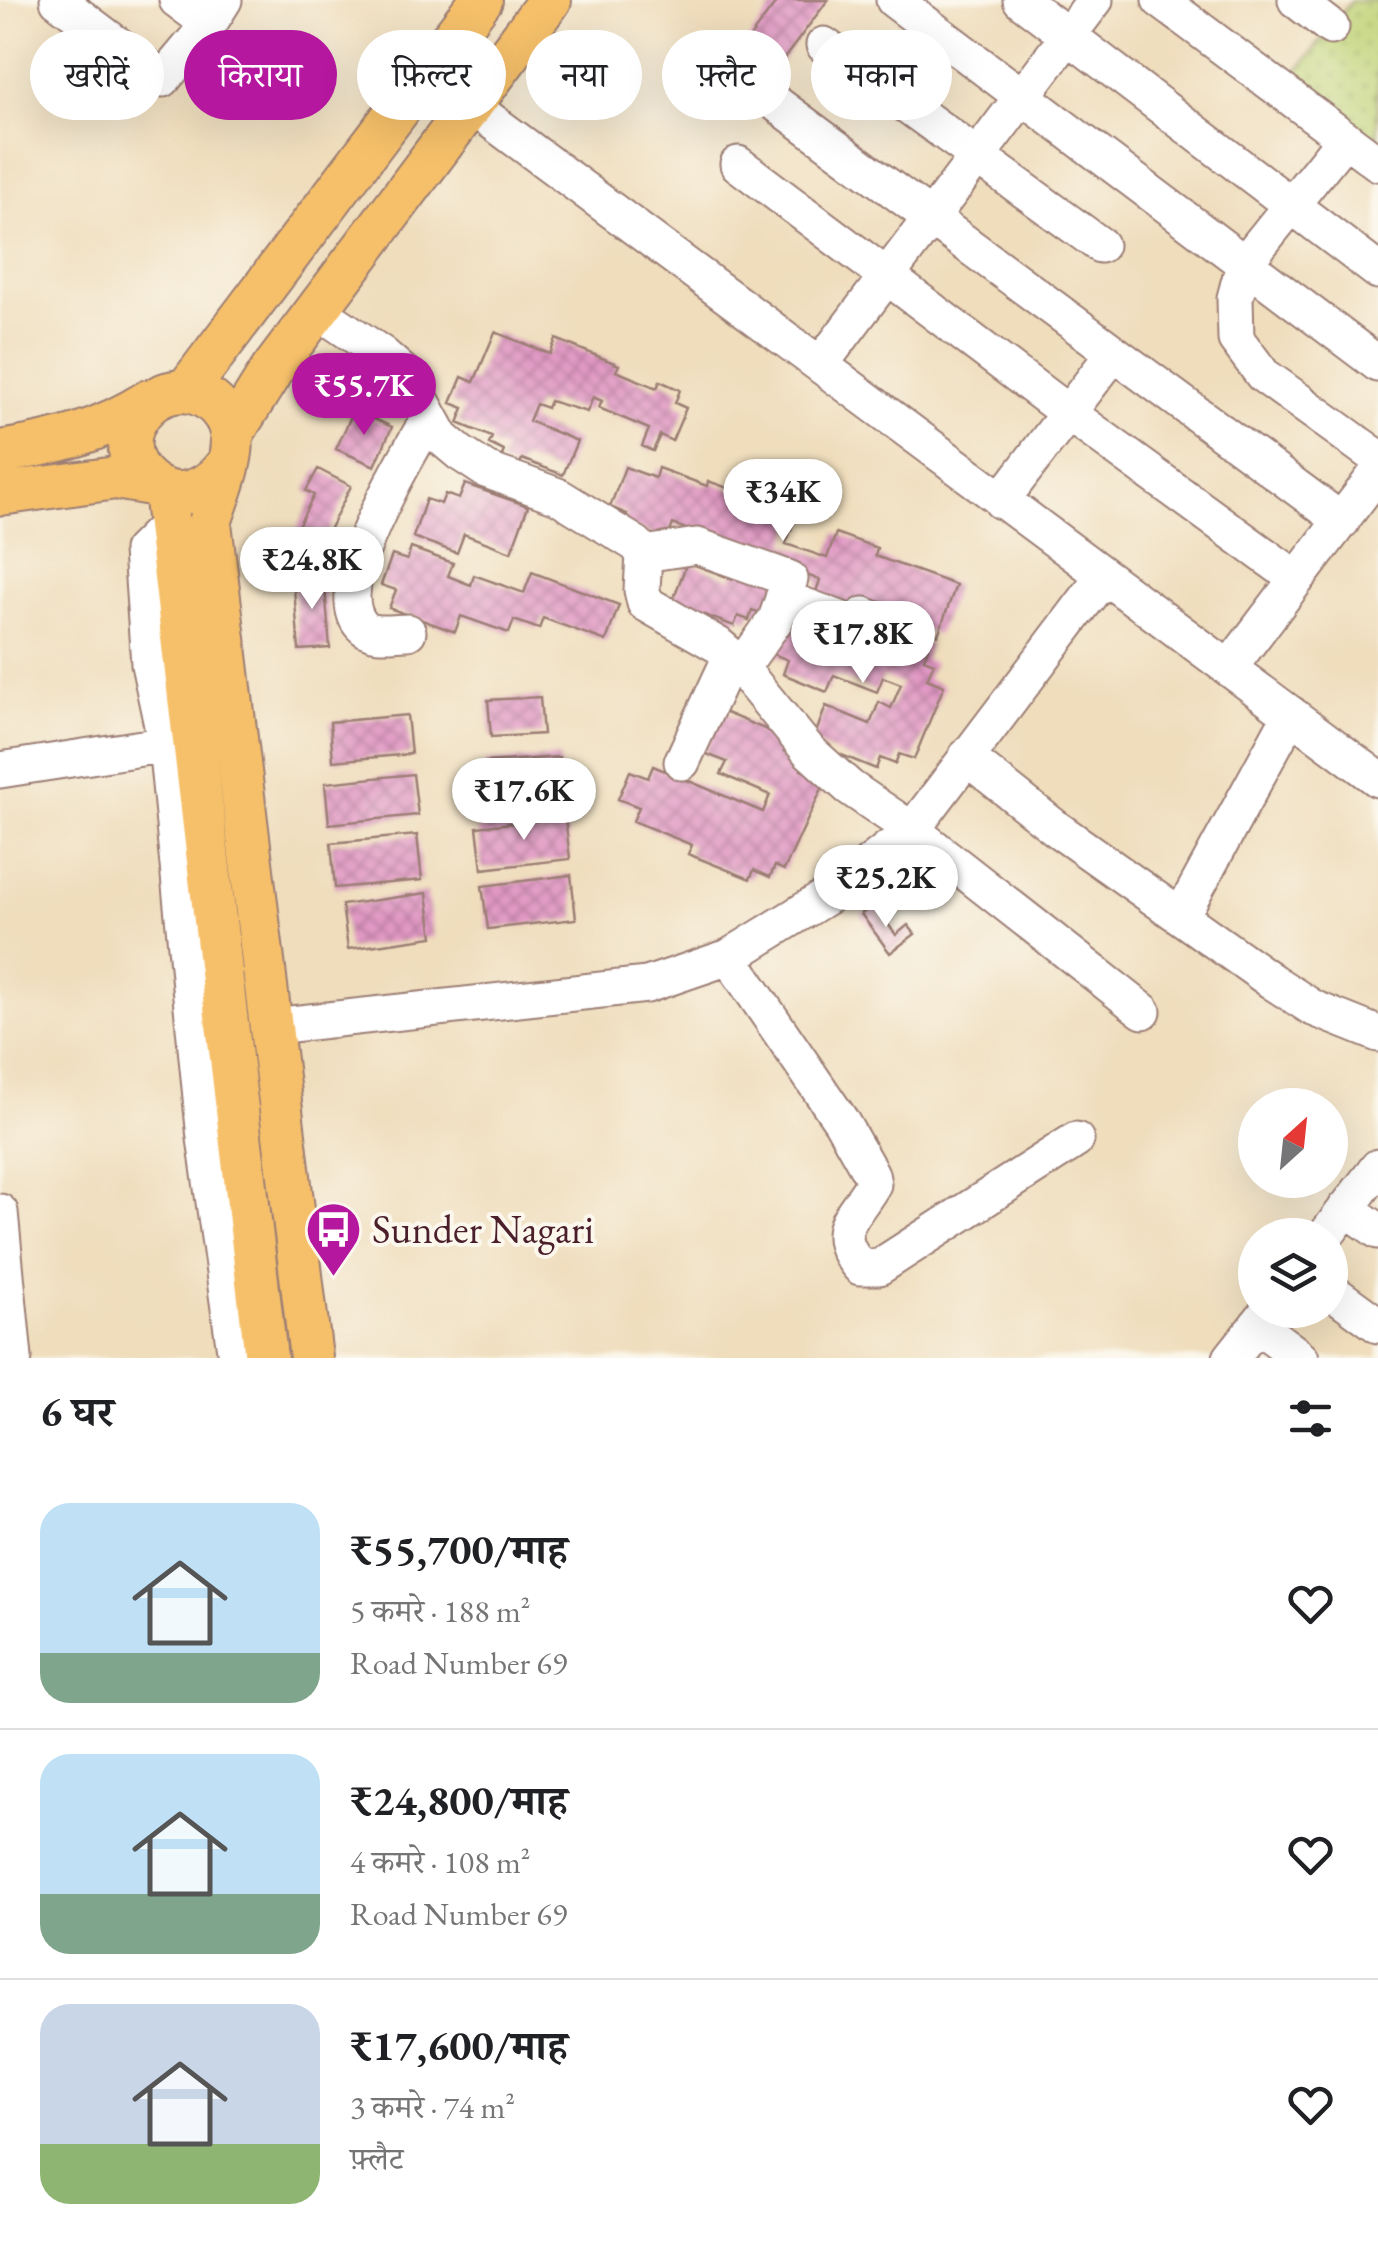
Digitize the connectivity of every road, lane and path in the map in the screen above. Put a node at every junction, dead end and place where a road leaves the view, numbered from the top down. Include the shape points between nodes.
1 (58, 0) edge
2 (177, 0) edge
3 (481, 0) edge
4 (550, 0) edge
5 (894, 0) edge
6 (1021, 0) edge
7 (1095, 0) edge
8 (1160, 0) edge
9 (1296, 0) edge
10 (216, 12) edge
11 (1331, 28) dead end
12 (1068, 36) junction
13 (506, 58) edge
14 (1022, 98) junction
15 (791, 116) edge
16 (460, 120) edge
17 (489, 120) edge
18 (928, 120) edge
19 (1345, 138) junction
20 (978, 156) junction
21 (1378, 163) edge
22 (738, 164) dead end
23 (1290, 206) junction
24 (931, 218) junction
25 (1100, 245) dead end
26 (1244, 264) junction
27 (1378, 271) edge
28 (887, 277) junction
29 (317, 310) junction
30 (1113, 354) junction
31 (1378, 364) edge
32 (820, 366) junction
33 (172, 394) junction
34 (1068, 414) junction
35 (429, 418) junction
36 (229, 450) junction
37 (0, 452) edge
38 (1378, 458) edge
39 (1378, 472) edge
40 (0, 494) edge
41 (162, 499) junction
42 (1001, 500) junction
43 (1342, 520) junction
44 (644, 554) junction
45 (1104, 576) junction
46 (1297, 579) junction
47 (786, 589) junction
48 (902, 630) dead end
49 (408, 632) dead end
50 (736, 662) junction
51 (1230, 667) junction
52 (1291, 714) junction
53 (180, 742) junction
54 (966, 758) junction
55 (682, 762) dead end
56 (0, 770) edge
57 (1378, 779) edge
58 (912, 830) junction
59 (1182, 916) junction
60 (730, 957) junction
61 (1143, 1011) dead end
62 (273, 1026) junction
63 (1378, 1034) edge
64 (1076, 1140) dead end
65 (1378, 1166) edge
66 (0, 1212) edge
67 (1339, 1218) edge
68 (1348, 1225) edge
69 (1378, 1231) edge
70 (1348, 1303) edge
71 (1378, 1325) edge
72 (1255, 1328) edge
73 (1272, 1328) edge
74 (14, 1358) edge
75 (236, 1358) edge
76 (266, 1358) edge
77 (311, 1358) edge
78 (1231, 1358) edge
79 (1301, 1358) edge

1 - 10 street via 163,79
2 - 10 street
3 - 33 main road
4 - 13 main road
5 - 14 street
6 - 12 street
7 - 12 street
8 - 19 street
9 - 11 street
12 - 14 street
12 - 23 street
14 - 20 street
14 - 26 street
15 - 24 street
16 - 29 main road
17 - 32 street
18 - 20 street
19 - 21 street
19 - 23 street
20 - 24 street
20 - 25 street
22 - 28 street
23 - 26 street
23 - 27 street
24 - 28 street
24 - 30 street
26 - 31 street
26 - 38 street via 1234,316 1236,339 1247,357
28 - 32 street
28 - 34 street
29 - 35 street via 409,378
29 - 36 main road via 272,370
30 - 34 street
30 - 43 street
32 - 42 street
33 - 36 main road via 202,396 216,405 226,418
33 - 37 main road via 58,443
33 - 41 main road via 136,416 130,444 140,474
34 - 42 street
34 - 46 street
35 - 44 street via 442,438 486,470 558,496
35 - 49 street via 371,522 354,595 362,626
36 - 41 main road via 216,480
36 - 62 main road via 210,523
39 - 43 street
40 - 41 main road via 116,478
41 - 53 main road
42 - 45 street
43 - 46 street
44 - 47 street via 697,546
44 - 50 street via 645,603
45 - 51 street
45 - 54 street
46 - 51 street
47 - 48 street via 859,626 864,615
47 - 50 street via 776,618
50 - 55 street
50 - 58 street via 808,751
51 - 52 street
52 - 57 street
52 - 59 street
53 - 56 street
53 - 75 street via 205,1138
53 - 76 main road
54 - 58 street
54 - 59 street
58 - 60 street via 831,894
58 - 61 street
59 - 63 street via 1313,1008
60 - 62 street via 647,985
60 - 64 street via 871,1174 872,1184 844,1230 860,1267 879,1268
62 - 77 main road
65 - 67 street
66 - 74 street
68 - 69 street
70 - 71 street
72 - 78 street
73 - 79 street

